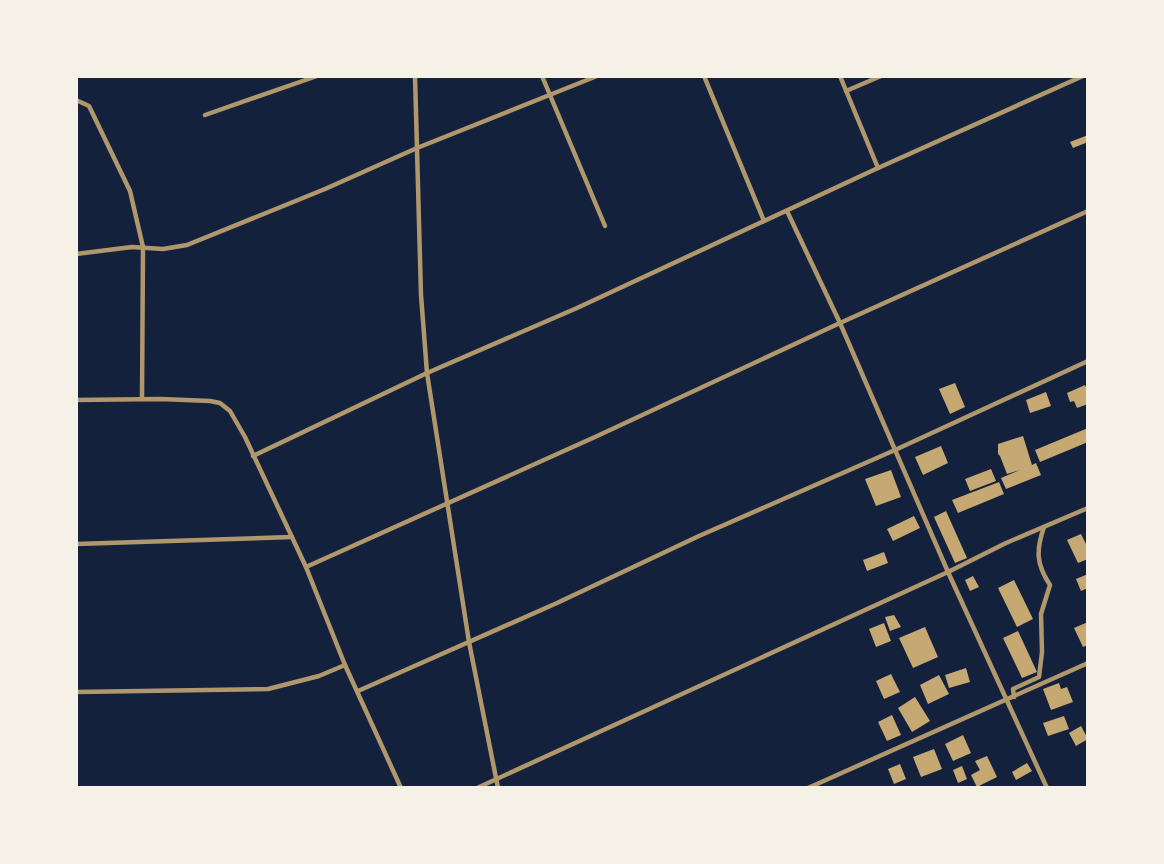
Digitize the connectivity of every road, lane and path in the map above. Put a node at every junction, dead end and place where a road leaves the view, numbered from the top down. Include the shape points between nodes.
1 (317, 76) edge
2 (415, 76) edge
3 (542, 76) edge
4 (597, 76) edge
5 (704, 76) edge
6 (840, 76) edge
7 (881, 76) edge
8 (1083, 76) edge
9 (846, 91) junction
10 (550, 96) junction
11 (76, 100) edge
12 (204, 115) dead end
13 (417, 148) junction
14 (878, 168) junction
15 (787, 211) junction
16 (1088, 211) edge
17 (764, 221) junction
18 (605, 226) dead end
19 (143, 247) junction
20 (76, 254) edge
21 (840, 323) junction
22 (1088, 361) edge
23 (427, 373) junction
24 (142, 399) junction
25 (76, 400) edge
26 (895, 450) junction
27 (253, 456) junction
28 (447, 503) junction
29 (1088, 508) edge
30 (1044, 527) junction
31 (292, 537) junction
32 (76, 544) edge
33 (306, 567) junction
34 (948, 572) junction
35 (470, 642) junction
36 (1088, 663) edge
37 (345, 665) junction
38 (358, 691) junction
39 (76, 692) edge
40 (1014, 697) junction
41 (1008, 700) junction
42 (496, 779) junction
43 (401, 788) edge
44 (477, 788) edge
45 (498, 788) edge
46 (808, 788) edge
47 (1047, 788) edge

1 - 12 street
2 - 13 street
3 - 10 street
4 - 10 street
5 - 17 street
6 - 9 street
7 - 9 street
8 - 14 street
9 - 14 street
10 - 13 street
10 - 18 street
11 - 19 street via 89,106 130,190
13 - 19 street via 196,242 163,249
13 - 23 street
14 - 15 street
15 - 17 street
15 - 21 street
16 - 21 street
17 - 23 street
19 - 20 street
19 - 24 street
21 - 26 street
21 - 28 street
22 - 26 street
23 - 27 street
23 - 28 street
24 - 25 street
24 - 27 street via 220,403 237,422
26 - 34 street
26 - 35 street
27 - 31 street
28 - 33 street
28 - 35 street
29 - 30 street
30 - 34 street
30 - 40 street via 1039,554 1041,571 1050,585 1041,614 1039,677 1013,689
31 - 32 street
31 - 33 street
33 - 37 street
34 - 41 street
34 - 42 street
35 - 38 street
35 - 42 street
36 - 40 street
37 - 38 street
37 - 39 street via 268,689
38 - 43 street
40 - 41 street
41 - 46 street
41 - 47 street
42 - 44 street
42 - 45 street

